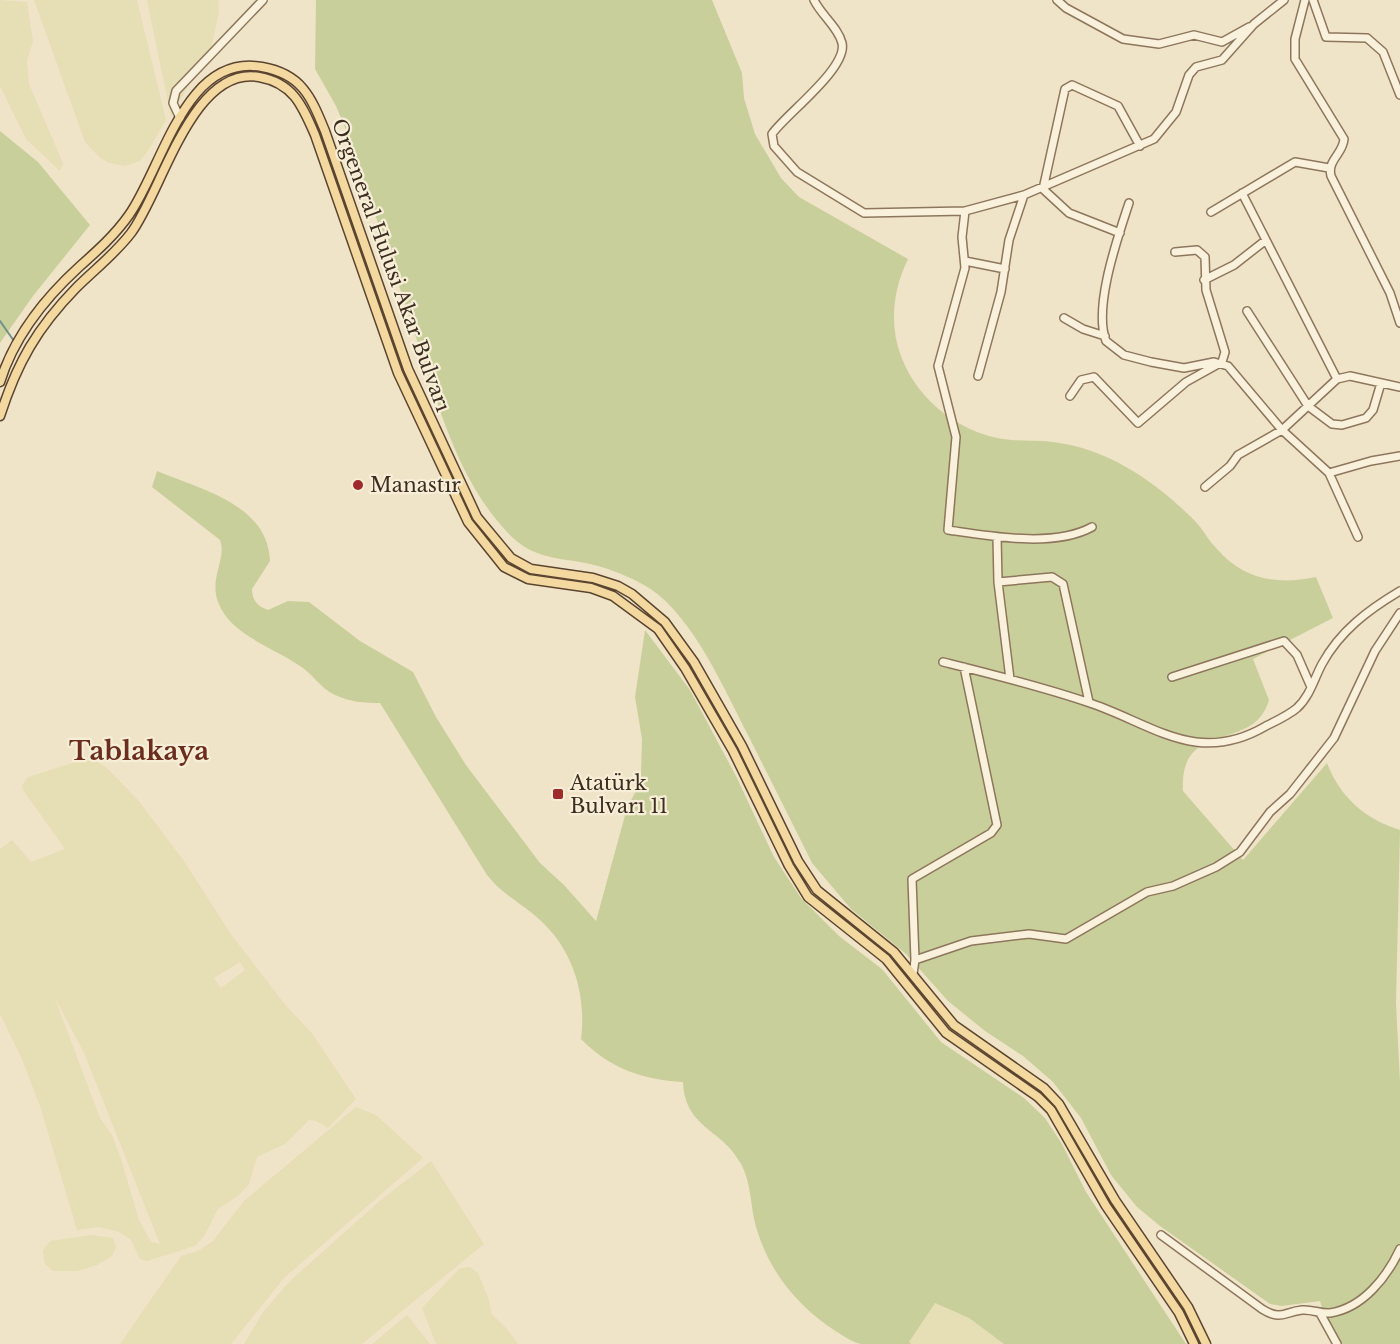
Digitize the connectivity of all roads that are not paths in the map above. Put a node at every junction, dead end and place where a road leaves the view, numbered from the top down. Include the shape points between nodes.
1 (262, 0) edge
2 (814, 0) edge
3 (1057, 0) edge
4 (1284, 0) edge
5 (1305, 0) edge
6 (1313, 0) edge
7 (1254, 24) junction
8 (1400, 95) edge
9 (180, 118) junction
10 (1140, 146) junction
11 (1329, 168) junction
12 (1043, 189) junction
13 (1242, 193) junction
14 (1024, 195) junction
15 (1129, 203) dead end
16 (965, 211) junction
17 (1211, 212) dead end
18 (1120, 233) junction
19 (1266, 240) junction
20 (1175, 252) dead end
21 (965, 261) junction
22 (1005, 269) junction
23 (1204, 280) junction
24 (1247, 311) dead end
25 (1064, 318) dead end
26 (1400, 323) edge
27 (1105, 336) junction
28 (1222, 362) junction
29 (978, 375) dead end
30 (1337, 379) junction
31 (0, 382) edge
32 (1381, 383) junction
33 (1400, 387) edge
34 (1070, 396) dead end
35 (1308, 406) junction
36 (0, 416) edge
37 (1282, 430) junction
38 (1400, 456) edge
39 (1329, 473) junction
40 (1205, 487) dead end
41 (1092, 527) dead end
42 (997, 537) junction
43 (1358, 537) dead end
44 (998, 582) junction
45 (1400, 591) edge
46 (1400, 613) edge
47 (943, 662) dead end
48 (964, 667) junction
49 (1172, 677) dead end
50 (1010, 679) junction
51 (1311, 687) junction
52 (1089, 702) junction
53 (915, 960) junction
54 (913, 974) junction
55 (1161, 1235) dead end
56 (1400, 1249) edge
57 (1320, 1313) junction
58 (1194, 1344) edge
59 (1206, 1344) edge
60 (1337, 1344) edge

1 - 9 street via 176,91 173,103
2 - 16 street via 839,36 843,45 840,57 815,90 772,134 774,146 797,172 864,213
3 - 7 street via 1066,9 1122,39 1159,44 1194,35 1222,42
4 - 7 street
5 - 11 street via 1295,39 1295,59 1344,139
6 - 8 street via 1326,37 1367,38 1383,52
7 - 10 street via 1221,60 1196,67 1188,75 1176,112 1154,140
9 - 31 main road, Orgeneral Hulusi Akar Bulvarı via 121,225 28,323 11,351
9 - 54 main road, Orgeneral Hulusi Akar Bulvarı via 207,83 228,69 252,65 274,69 301,85 325,131 408,369 477,517 511,558 531,569 593,578 618,586 665,622 694,662 742,746 798,861 817,890 894,952
10 - 12 street
10 - 12 street via 1118,106 1072,85 1063,93
11 - 13 street via 1295,162
11 - 26 street via 1390,293
12 - 14 street
12 - 18 street via 1069,213
13 - 17 street
13 - 19 street
14 - 16 street
14 - 22 street via 1009,240
15 - 18 street
16 - 21 street
18 - 27 street via 1105,294
19 - 23 street via 1234,265
19 - 30 street
20 - 23 street via 1202,252
21 - 22 street
21 - 42 street via 938,366 956,437 948,530
22 - 29 street
23 - 28 street via 1225,351
24 - 35 street
25 - 27 street
27 - 28 street via 1119,353 1151,362 1184,368
28 - 34 street via 1186,382 1138,423 1094,377 1081,380
28 - 37 street
30 - 32 street via 1350,376
30 - 35 street
32 - 33 street
32 - 35 street via 1373,410 1361,420 1337,426
35 - 37 street
36 - 58 main road, Orgeneral Hulusi Akar Bulvarı via 15,372 38,332 132,231 197,110 214,91 232,79 252,76 271,79 293,92 303,106 331,176 398,373 468,522 504,567 528,579 591,588 613,596 658,629 733,751 808,897 886,959 946,1033 991,1062 1051,1110 1106,1206 1179,1313
37 - 39 street
37 - 40 street via 1238,454
38 - 39 street
39 - 43 street
41 - 42 street via 1063,537
42 - 44 street
44 - 50 street
44 - 52 street via 1052,577 1063,584
45 - 51 street via 1343,633
46 - 53 street via 1375,651 1334,738 1240,852 1173,886 1148,892 1066,939 1029,934 971,941
47 - 48 street
48 - 50 street
48 - 53 street via 998,825 991,833 912,879
49 - 51 street via 1284,641 1297,655
50 - 52 street
51 - 52 street via 1290,712 1246,738 1220,743 1190,742 1161,735
53 - 54 street
54 - 59 main road, Orgeneral Hulusi Akar Bulvarı via 954,1025 1044,1088 1059,1104 1115,1200 1188,1307
55 - 57 street via 1270,1314 1289,1315 1303,1310
56 - 57 street via 1391,1269 1372,1291 1347,1307
57 - 60 street

